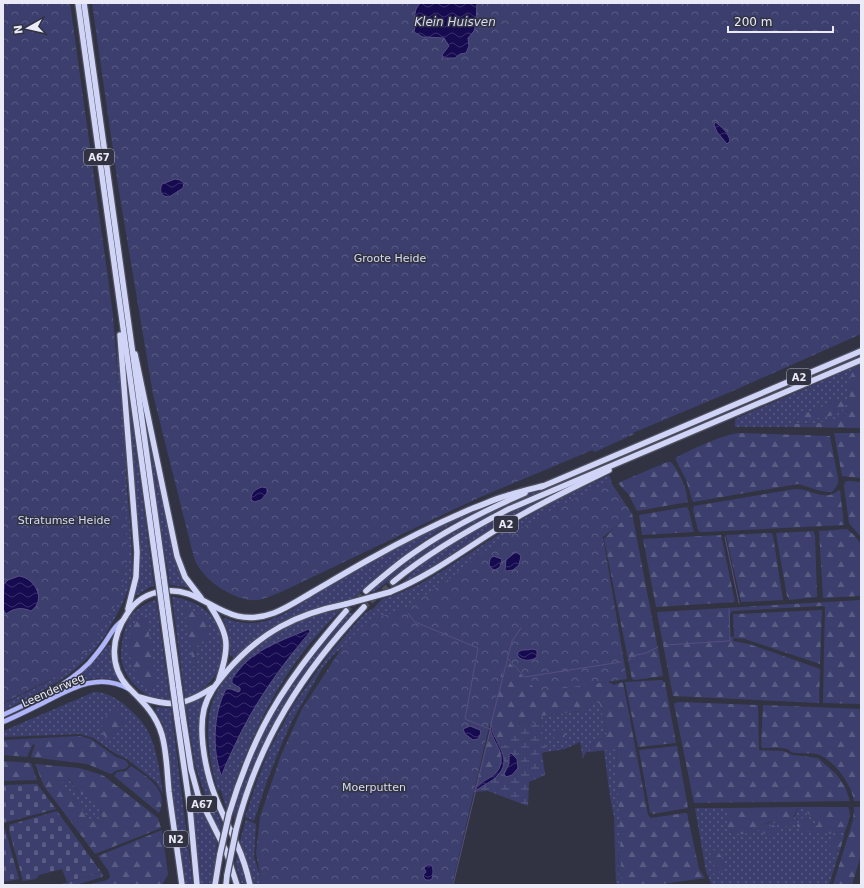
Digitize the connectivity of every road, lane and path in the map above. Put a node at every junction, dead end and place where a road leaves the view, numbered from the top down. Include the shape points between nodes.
1 (78, 3) edge
2 (84, 3) edge
3 (120, 311) junction
4 (131, 343) junction
5 (861, 351) edge
6 (861, 360) edge
7 (624, 460) junction
8 (543, 486) junction
9 (161, 579) junction
10 (392, 582) tunnel mouth
11 (366, 591) tunnel mouth
12 (202, 600) junction
13 (209, 604) junction
14 (364, 607) tunnel mouth
15 (346, 611) tunnel mouth
16 (127, 613) junction
17 (123, 619) junction
18 (218, 681) junction
19 (213, 687) junction
20 (137, 695) junction
21 (3, 715) edge
22 (180, 718) junction
23 (3, 722) edge
24 (182, 885) edge
25 (197, 885) edge
26 (215, 885) edge
27 (226, 885) edge
28 (237, 885) edge
29 (250, 885) edge

1 - 3 highway, A67
2 - 4 highway, A67
3 - 9 highway, A67
3 - 16 highway, A67 via 137,552 136,577
4 - 9 highway, A67
4 - 12 highway, A67 via 137,358 177,556 185,577
5 - 8 highway, A2
6 - 7 highway, A2
7 - 10 highway, A2 via 549,491 480,524 433,552
7 - 18 highway, A2, bridge via 611,470 514,519 405,586 307,614 273,630 248,649
8 - 11 highway, A2 via 446,531 411,554
8 - 13 highway, A2 via 505,496 441,522 386,550 293,604 270,614 241,617 228,614
9 - 22 highway, A67, bridge
12 - 13 highway, N2
12 - 16 highway, N2 via 180,591 158,592 136,602
13 - 18 highway, N2 via 221,622 226,640 226,657
14 - 27 highway, bridge via 321,655 300,684 265,748 236,830
15 - 26 highway, bridge via 310,654 272,711 255,742 229,814
16 - 17 highway, N2
17 - 20 highway, N2 via 115,640 114,657 127,686
17 - 21 main road, Leenderweg via 95,656 74,676
18 - 19 highway, N2
19 - 20 highway, N2 via 197,698 179,704 162,704
19 - 29 highway, N2 via 203,714 206,764 214,794 238,846
20 - 23 main road, Leenderweg via 124,686 97,681 66,691
20 - 24 highway, N2 via 154,717 163,738
22 - 25 highway, A67
22 - 28 highway, A67 via 198,795 226,851

